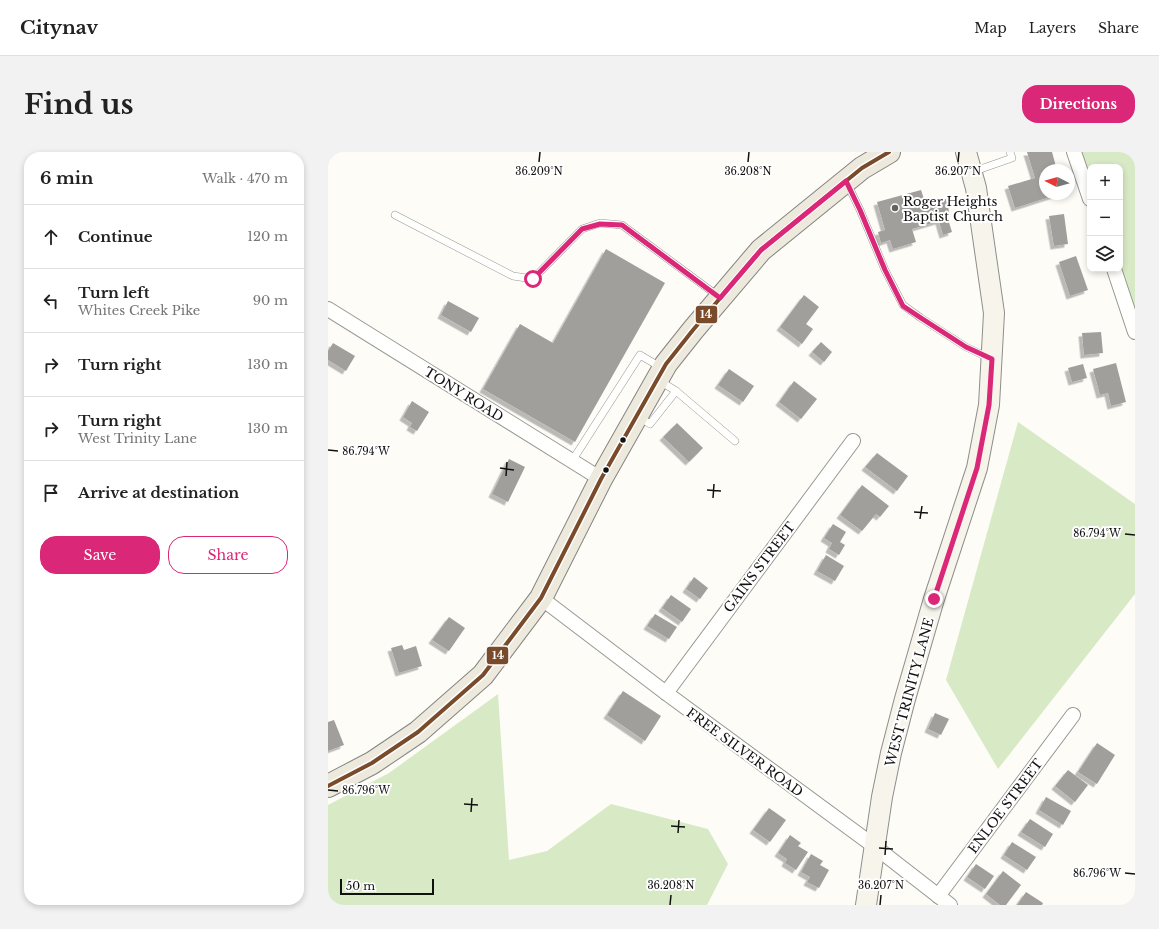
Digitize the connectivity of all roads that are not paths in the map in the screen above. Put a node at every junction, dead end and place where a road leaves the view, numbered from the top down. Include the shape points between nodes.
1 (966, 152) edge
2 (1010, 152) edge
3 (1074, 152) edge
4 (886, 153) edge
5 (972, 172) junction
6 (846, 181) junction
7 (1087, 190) edge
8 (396, 215) dead end
9 (1115, 272) edge
10 (720, 298) junction
11 (328, 309) edge
12 (1135, 332) edge
13 (992, 359) junction
14 (661, 374) junction
15 (676, 391) junction
16 (637, 416) junction
17 (735, 441) dead end
18 (853, 441) dead end
19 (572, 461) junction
20 (601, 479) junction
21 (541, 598) junction
22 (666, 694) junction
23 (1073, 715) dead end
24 (328, 786) edge
25 (874, 846) junction
26 (938, 896) junction
27 (866, 905) edge
28 (950, 905) edge

1 - 5 main road, WEST TRINITY LANE
2 - 5 lane via 1012,158
3 - 7 street
4 - 6 main road
5 - 13 main road, WEST TRINITY LANE via 994,313
6 - 10 main road via 761,250
6 - 13 lane via 903,306 966,347
8 - 10 lane via 513,276 533,279 582,229 600,224 622,225
9 - 12 street
10 - 14 main road via 692,330
11 - 19 street, TONY ROAD
13 - 25 main road, WEST TRINITY LANE via 989,405 977,468 934,599 905,699 882,797
14 - 15 lane
14 - 16 main road
14 - 19 lane via 640,355
15 - 16 lane via 650,424
15 - 17 lane
16 - 20 main road
18 - 22 street, GAINS STREET
19 - 20 street, TONY ROAD
20 - 21 main road
21 - 22 street, FREE SILVER ROAD
21 - 24 main road via 484,675 418,732 372,763
22 - 25 street, FREE SILVER ROAD
23 - 26 street, ENLOE STREET
25 - 26 street, FREE SILVER ROAD
25 - 27 main road, WEST TRINITY LANE
26 - 28 street, FREE SILVER ROAD

